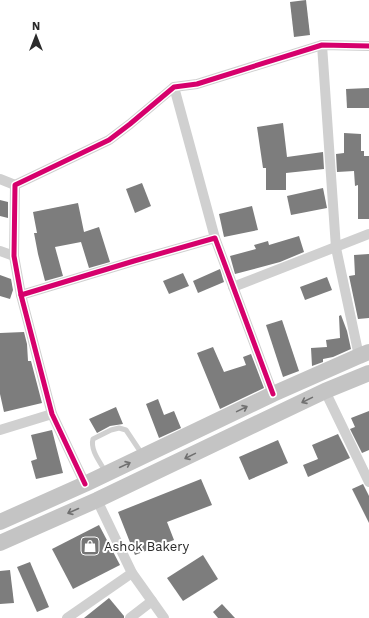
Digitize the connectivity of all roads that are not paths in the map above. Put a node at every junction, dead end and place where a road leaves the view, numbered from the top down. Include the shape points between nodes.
1 (322, 45) junction
2 (369, 46) edge
3 (174, 87) junction
4 (0, 179) edge
5 (15, 185) junction
6 (369, 234) edge
7 (215, 238) junction
8 (336, 248) junction
9 (0, 252) edge
10 (14, 256) junction
11 (233, 287) junction
12 (21, 295) junction
13 (364, 354) edge
14 (369, 373) edge
15 (325, 391) junction
16 (273, 394) junction
17 (52, 414) junction
18 (0, 430) edge
19 (143, 456) junction
20 (366, 467) edge
21 (106, 474) junction
22 (369, 482) edge
23 (85, 484) junction
24 (97, 500) junction
25 (0, 522) edge
26 (0, 543) edge
27 (132, 573) junction
28 (152, 601) junction
29 (68, 618) edge
30 (130, 618) edge
31 (164, 618) edge

1 - 2 street
1 - 3 street via 197,84
1 - 8 street
3 - 5 street via 109,140
3 - 7 street
4 - 5 street
5 - 10 street
6 - 8 street
7 - 11 street
7 - 12 street
8 - 11 street
8 - 13 street
9 - 10 street
10 - 12 street
11 - 16 street
12 - 17 street
13 - 16 main road
14 - 15 main road
15 - 20 street
15 -> 24 main road
19 -> 16 main road
17 - 18 street
17 - 23 street
21 -> 19 main road
19 - 21 lane via 126,430 119,428 93,439 93,449
20 - 22 street
21 - 23 main road
23 - 25 main road
24 -> 26 main road
24 - 27 street
27 - 28 street
27 - 29 street
28 - 30 street
28 - 31 street

